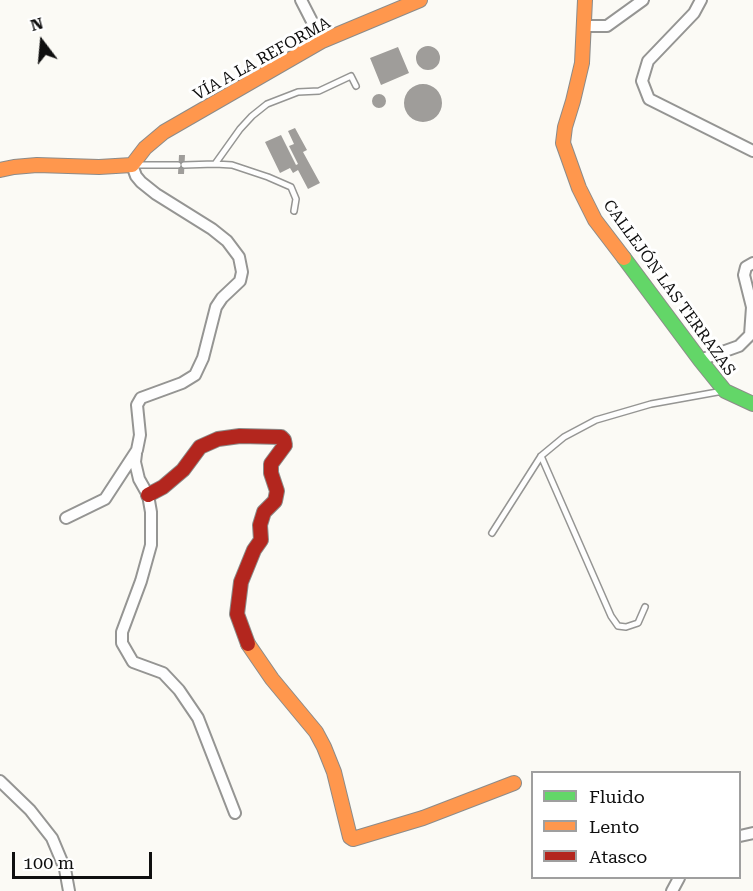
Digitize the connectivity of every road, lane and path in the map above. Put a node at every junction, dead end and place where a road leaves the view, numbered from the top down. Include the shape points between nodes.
1 (301, 0) edge
2 (420, 0) edge
3 (585, 0) edge
4 (643, 0) edge
5 (701, 0) edge
6 (584, 26) junction
7 (322, 41) junction
8 (356, 86) dead end
9 (753, 151) edge
10 (215, 164) junction
11 (132, 165) junction
12 (0, 170) edge
13 (294, 211) dead end
14 (753, 263) edge
15 (700, 360) junction
16 (725, 391) junction
17 (753, 404) edge
18 (137, 450) junction
19 (541, 456) junction
20 (148, 495) junction
21 (66, 518) dead end
22 (492, 533) dead end
23 (645, 607) dead end
24 (0, 781) edge
25 (514, 783) dead end
26 (235, 813) dead end
27 (69, 891) edge

1 - 7 street
2 - 7 street, VÍA A LA REFORMA
3 - 6 street, CALLEJÓN LAS TERRAZAS
4 - 6 street via 607,26
5 - 9 street via 694,13 648,61 642,81 650,99
6 - 15 street, CALLEJÓN LAS TERRAZAS via 582,63 563,142 569,163 595,220
7 - 11 street, VÍA A LA REFORMA via 164,132
8 - 10 lane via 351,76 319,91 298,92 267,104 252,116
10 - 11 lane
10 - 13 lane via 232,165 291,187 296,199
11 - 12 street via 37,165
11 - 18 street via 141,182 228,242 239,257 242,272 240,281 216,307 195,375 141,398
14 - 15 street via 746,267 744,275 752,308 750,335 739,346
15 - 16 street, CALLEJÓN LAS TERRAZAS
16 - 17 street, CALLEJÓN LAS TERRAZAS
16 - 19 lane via 651,404 596,420 564,437
18 - 20 street via 139,479
18 - 21 street via 105,499
19 - 22 lane
19 - 23 lane via 611,616 618,626 626,627 638,623
20 - 25 street via 183,470 200,447 218,439 281,436 284,440 285,445 271,464 277,491 275,501 264,512 261,540 241,582 237,614 248,645 324,747 350,837 356,839 423,818
20 - 26 street via 151,544 122,632 122,643 133,662 163,673 198,718
24 - 27 street via 52,838

